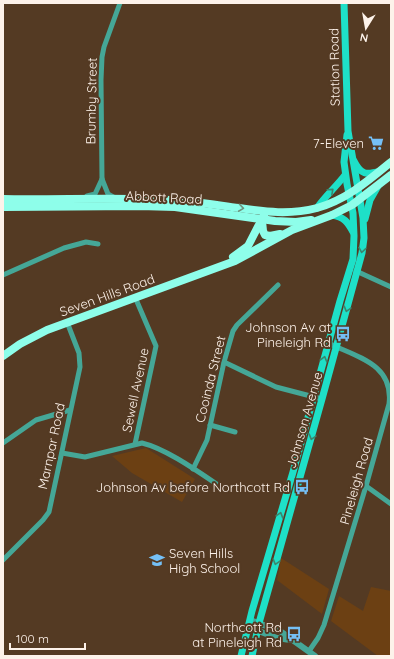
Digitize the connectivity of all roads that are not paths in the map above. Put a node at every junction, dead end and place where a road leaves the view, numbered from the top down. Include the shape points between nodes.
1 (120, 3) edge
2 (344, 3) edge
3 (348, 131) junction
4 (352, 156) junction
5 (391, 162) edge
6 (380, 171) junction
7 (345, 175) junction
8 (391, 175) edge
9 (102, 179) junction
10 (379, 185) junction
11 (357, 189) junction
12 (349, 194) junction
13 (3, 199) edge
14 (60, 200) junction
15 (120, 200) junction
16 (356, 203) junction
17 (3, 207) edge
18 (316, 208) junction
19 (264, 215) junction
20 (332, 215) junction
21 (323, 219) junction
22 (364, 229) junction
23 (292, 230) junction
24 (354, 236) junction
25 (98, 244) dead end
26 (222, 265) junction
27 (354, 270) junction
28 (3, 275) edge
29 (278, 285) dead end
30 (391, 287) edge
31 (135, 297) junction
32 (67, 322) junction
33 (328, 343) junction
34 (336, 347) junction
35 (3, 356) edge
36 (224, 362) junction
37 (314, 397) junction
38 (322, 399) junction
39 (70, 410) junction
40 (210, 425) junction
41 (235, 432) dead end
42 (3, 443) edge
43 (135, 444) junction
44 (62, 453) junction
45 (193, 469) junction
46 (366, 486) junction
47 (222, 487) dead end
48 (391, 504) edge
49 (3, 560) edge
50 (249, 624) junction
51 (258, 627) junction
52 (309, 651) junction
53 (241, 656) edge
54 (252, 656) edge
55 (315, 656) edge

1 - 9 street, Brumby Street via 102,57
2 - 3 main road, Station Road
3 - 4 main road, Station Road
3 - 7 main road, Station Road via 344,158
4 - 6 main road via 358,168 364,173
4 - 11 main road, Station Road
5 - 6 main road
6 - 11 main road
7 - 12 main road, Station Road
18 -> 7 main road
8 - 10 main road, Seven Hills Road
9 - 14 street via 95,194
9 - 15 street, Brumby Street via 108,194
10 - 16 main road, Seven Hills Road
10 - 22 main road via 370,200
11 - 12 main road
11 - 16 main road, Johnson Avenue
12 - 16 main road, Johnson Avenue
12 - 18 main road
13 - 14 main road, Abbott Road
14 - 15 main road, Abbott Road
15 -> 19 main road, Abbott Road via 183,201
16 - 20 main road, Seven Hills Road
16 - 22 main road, Johnson Avenue
16 - 24 main road, Johnson Avenue
17 - 19 main road, Abbott Road via 175,207
18 - 19 main road, Abbott Road
19 - 21 main road, Abbott Road via 288,222
19 - 23 main road via 263,231 267,236
19 - 26 main road, Seven Hills Road via 248,246
20 - 21 main road, Seven Hills Road
20 - 24 main road via 344,218 350,224
21 - 23 main road, Seven Hills Road
22 -> 27 main road, Johnson Avenue via 362,253
23 - 26 main road, Seven Hills Road via 235,261
24 - 27 main road, Johnson Avenue
25 - 28 street via 86,242 64,248
26 - 31 main road, Seven Hills Road
27 - 30 street
27 - 33 main road, Johnson Avenue via 340,301
27 -> 34 main road, Johnson Avenue
29 - 36 street, Cooinda Street via 237,325
31 - 32 main road, Seven Hills Road
31 - 43 street, Sewell Avenue via 156,346
32 - 35 main road, Seven Hills Road via 31,338
32 - 39 street, Marnpar Road via 79,352 80,367
33 - 34 street, Pineleigh Road
37 -> 33 main road, Johnson Avenue
34 - 38 main road, Johnson Avenue
34 - 46 street, Pineleigh Road via 378,368 389,385 389,404
36 - 37 street via 276,387
36 - 40 street, Cooinda Street
37 - 38 street
50 -> 37 main road, Johnson Avenue
38 -> 51 main road, Johnson Avenue
39 - 42 street via 36,420
39 - 44 street, Marnpar Road
40 - 41 street
40 - 45 street, Cooinda Street via 204,448
43 - 44 street via 85,457
43 - 45 street via 150,445
44 - 49 street, Marnpar Road via 48,512
45 - 47 street
46 - 48 street
46 - 52 street, Pineleigh Road via 324,625
50 - 51 street
50 - 53 main road, Johnson Avenue
51 - 52 street via 277,638 291,640
51 - 54 main road, Johnson Avenue
52 - 55 street

